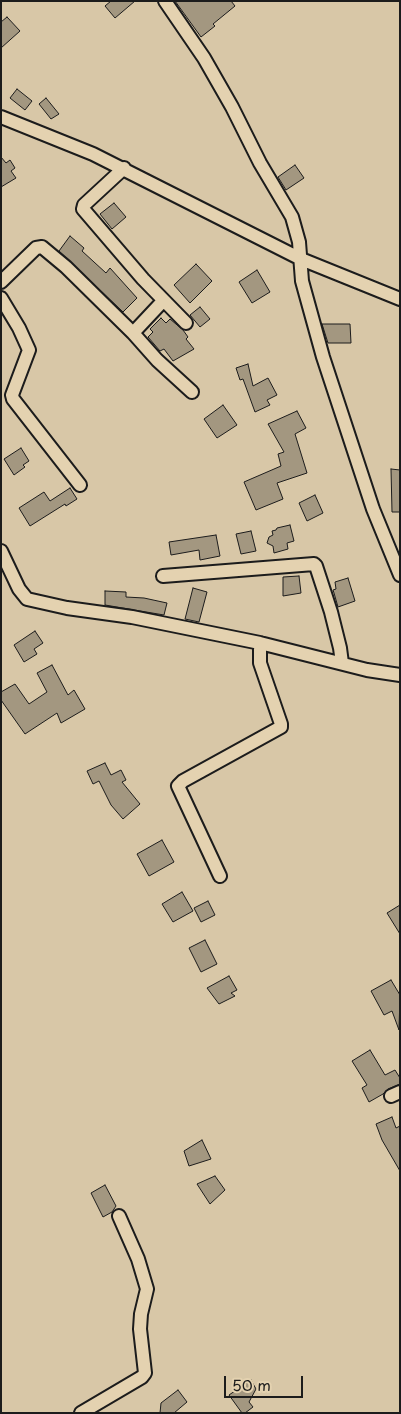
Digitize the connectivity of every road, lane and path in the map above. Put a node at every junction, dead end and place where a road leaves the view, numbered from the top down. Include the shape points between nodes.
1 (165, 1) edge
2 (1, 117) edge
3 (124, 168) junction
4 (301, 259) junction
5 (1, 282) edge
6 (1, 298) edge
7 (400, 299) edge
8 (164, 302) junction
9 (186, 323) dead end
10 (133, 333) junction
11 (192, 392) dead end
12 (80, 485) dead end
13 (1, 552) edge
14 (400, 575) edge
15 (163, 576) dead end
16 (260, 643) junction
17 (342, 663) junction
18 (400, 675) edge
19 (220, 876) dead end
20 (118, 1216) dead end
21 (81, 1413) edge

1 - 4 street via 209,66 292,217
2 - 3 street
3 - 4 street
3 - 8 street via 83,209
4 - 7 street
4 - 14 street via 302,281 323,357 373,509
5 - 10 street via 36,248 42,247
6 - 12 street via 28,350 13,399
8 - 9 street
8 - 10 street
10 - 11 street
13 - 16 street via 27,599
15 - 17 street via 314,564 332,612
16 - 17 street
16 - 19 street via 260,663 280,727 178,786
17 - 18 street
20 - 21 street via 138,1259 147,1289 140,1329 145,1373

